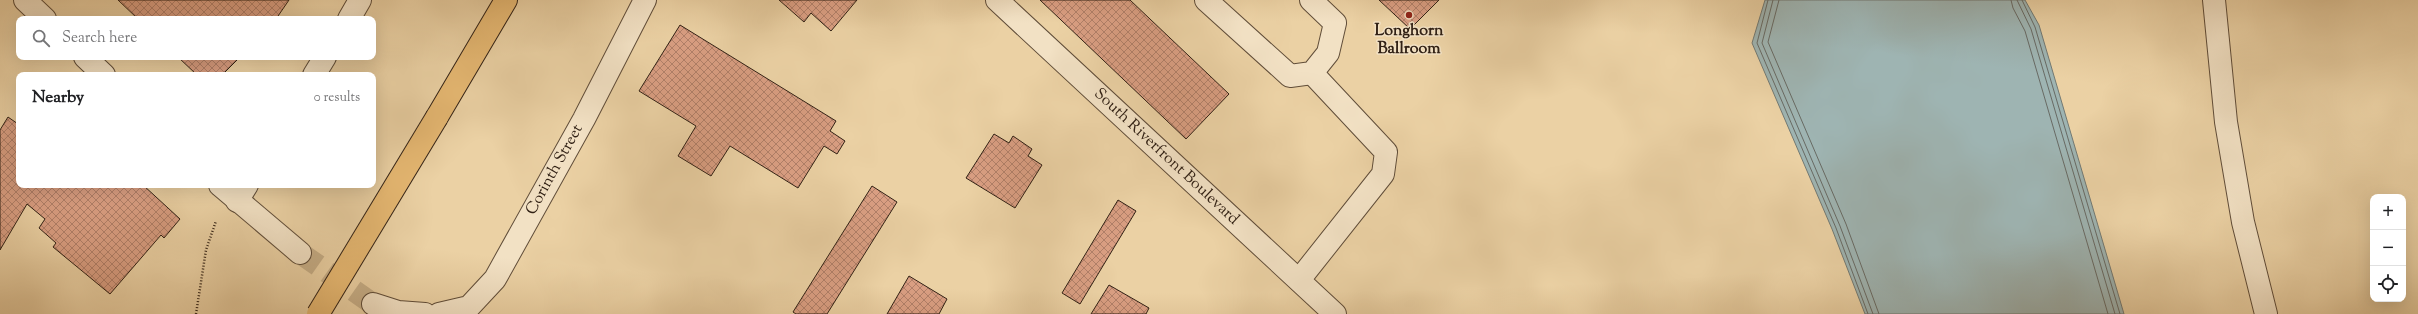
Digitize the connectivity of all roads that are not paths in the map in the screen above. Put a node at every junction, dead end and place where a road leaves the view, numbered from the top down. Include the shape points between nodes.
1 (25, 0) edge
2 (360, 0) edge
3 (506, 0) edge
4 (645, 0) edge
5 (996, 0) edge
6 (1206, 0) edge
7 (1312, 0) edge
8 (2214, 0) edge
9 (42, 16) edge
10 (351, 16) edge
11 (88, 60) edge
12 (323, 60) edge
13 (101, 72) edge
14 (316, 72) edge
15 (1312, 73) junction
16 (228, 188) edge
17 (242, 193) edge
18 (300, 253) tunnel mouth
19 (1299, 280) junction
20 (373, 304) tunnel mouth
21 (318, 314) edge
22 (425, 314) edge
23 (439, 314) edge
24 (1335, 314) edge
25 (2266, 314) edge

1 - 9 street
2 - 10 street
3 - 21 main road, bridge
4 - 23 street, Corinth Street via 584,119 495,279 469,307
5 - 19 street, South Riverfront Boulevard
6 - 15 street via 1290,76
7 - 15 street via 1335,23 1328,53
8 - 25 street via 2226,122 2243,222
11 - 13 street
12 - 14 street
15 - 19 street via 1386,152 1383,174
16 - 17 street
17 - 18 street
19 - 24 street, South Riverfront Boulevard
20 - 22 street via 398,312

